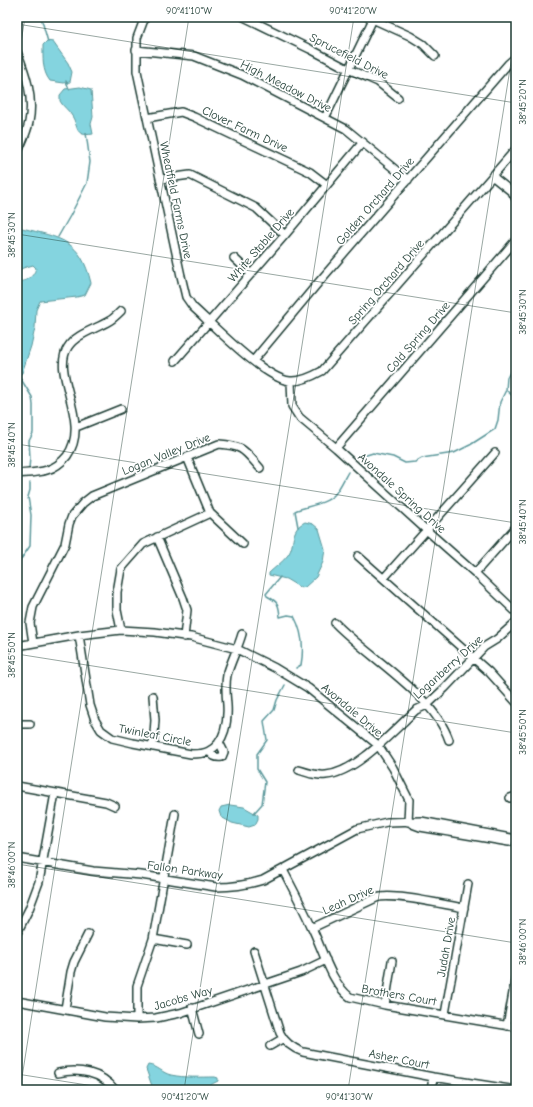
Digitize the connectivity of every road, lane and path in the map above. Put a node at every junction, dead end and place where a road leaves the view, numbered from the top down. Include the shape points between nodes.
1 (145, 17) edge
2 (244, 17) edge
3 (371, 18) edge
4 (136, 50) junction
5 (17, 52) edge
6 (436, 56) dead end
7 (516, 56) edge
8 (348, 69) junction
9 (398, 98) dead end
10 (147, 118) junction
11 (325, 118) junction
12 (363, 142) junction
13 (516, 149) edge
14 (17, 154) edge
15 (492, 176) junction
16 (161, 179) junction
17 (408, 180) junction
18 (327, 185) junction
19 (516, 199) edge
20 (285, 235) junction
21 (516, 240) edge
22 (234, 258) dead end
23 (251, 274) junction
24 (120, 311) dead end
25 (210, 322) junction
26 (253, 361) junction
27 (175, 362) dead end
28 (291, 381) junction
29 (121, 409) dead end
30 (76, 426) junction
31 (336, 448) junction
32 (495, 453) dead end
33 (187, 457) junction
34 (260, 468) dead end
35 (17, 474) edge
36 (72, 504) dead end
37 (78, 509) junction
38 (210, 513) junction
39 (516, 527) edge
40 (427, 531) junction
41 (157, 537) junction
42 (243, 544) dead end
43 (358, 556) dead end
44 (475, 573) junction
45 (384, 578) junction
46 (516, 612) edge
47 (516, 622) edge
48 (335, 623) dead end
49 (121, 630) junction
50 (242, 634) dead end
51 (79, 635) junction
52 (184, 637) junction
53 (33, 643) junction
54 (17, 646) edge
55 (237, 649) junction
56 (473, 657) junction
57 (153, 696) dead end
58 (516, 702) edge
59 (427, 705) junction
60 (17, 724) edge
61 (30, 724) dead end
62 (449, 740) dead end
63 (219, 742) junction
64 (378, 745) junction
65 (153, 747) junction
66 (209, 751) junction
67 (299, 770) dead end
68 (17, 786) edge
69 (55, 793) junction
70 (115, 806) dead end
71 (175, 814) dead end
72 (408, 822) junction
73 (516, 838) edge
74 (516, 843) edge
75 (17, 858) edge
76 (43, 863) junction
77 (283, 870) junction
78 (163, 878) junction
79 (468, 884) dead end
80 (464, 908) junction
81 (312, 928) junction
82 (17, 933) edge
83 (88, 934) dead end
84 (153, 938) junction
85 (187, 945) dead end
86 (254, 951) dead end
87 (326, 960) junction
88 (392, 961) dead end
89 (516, 976) edge
90 (265, 984) junction
91 (17, 1001) edge
92 (385, 1005) junction
93 (192, 1008) junction
94 (65, 1009) junction
95 (445, 1014) junction
96 (137, 1019) junction
97 (507, 1026) junction
98 (516, 1027) edge
99 (199, 1034) dead end
100 (282, 1039) junction
101 (270, 1046) dead end
102 (58, 1073) dead end
103 (433, 1076) junction
104 (115, 1090) edge
105 (431, 1090) edge
106 (516, 1090) edge

1 - 4 street, Wheatfield Farms Drive via 137,38
2 - 8 street, Sprucefield Drive
3 - 6 street via 410,36
3 - 8 street
4 - 10 street, Wheatfield Farms Drive via 137,71
4 - 11 street, High Meadow Drive via 194,56 242,75
5 - 14 street via 25,71 30,106 28,127
7 - 17 street, Golden Orchard Drive
8 - 9 street, Sprucefield Drive via 378,82
8 - 11 street
10 - 16 street, Wheatfield Farms Drive
10 - 18 street, Clover Farm Drive via 181,112 194,116 310,172
11 - 12 street, High Meadow Drive
12 - 17 street, High Meadow Drive
12 - 18 street, White Stable Drive
13 - 15 street, Spring Orchard Drive
15 - 19 street via 512,192
15 - 28 street, Spring Orchard Drive via 322,371 302,380
16 - 20 street via 190,175 256,208
16 - 25 street, Wheatfield Farms Drive via 184,290 193,307
17 - 26 street, Golden Orchard Drive
18 - 20 street, White Stable Drive
20 - 23 street, White Stable Drive
21 - 31 street, Cold Spring Drive
22 - 23 street
23 - 25 street, White Stable Drive
24 - 30 street via 111,320 75,339 66,352 63,366
25 - 26 street, Wheatfield Farms Drive
25 - 27 street, White Stable Drive
26 - 28 street via 274,376
28 - 31 street, Avondale Spring Drive via 294,411
29 - 30 street
30 - 35 street via 70,451 57,465 48,470
31 - 40 street, Avondale Spring Drive
32 - 40 street
33 - 34 street, Logan Valley Drive via 219,444 234,446 244,451
33 - 37 street, Logan Valley Drive via 92,496
33 - 38 street
36 - 37 street
37 - 53 street, Logan Valley Drive via 69,524 65,544 33,607 30,623
38 - 41 street
38 - 42 street
39 - 44 street
40 - 44 street, Avondale Spring Drive
40 - 45 street
41 - 49 street via 143,544 121,569 117,592
41 - 52 street via 187,610
43 - 45 street
44 - 46 street, Avondale Spring Drive
45 - 56 street
47 - 56 street, Loganberry Drive
48 - 59 street
49 - 51 street, Avondale Drive
49 - 52 street, Avondale Drive
50 - 55 street
51 - 53 street, Avondale Drive
51 - 65 street, Twinleaf Circle via 90,705 101,730 112,738
52 - 55 street, Avondale Drive
53 - 54 street, Avondale Drive
55 - 63 street, Twinleaf Circle via 227,675 226,723
55 - 64 street, Avondale Drive via 308,688
56 - 58 street
56 - 59 street, Loganberry Drive
57 - 65 street
59 - 62 street via 446,730
59 - 64 street, Loganberry Drive via 416,710
60 - 61 street
63 - 66 street, Twinleaf Circle
63 - 66 street, Twinleaf Circle via 224,752 222,757 214,757
64 - 67 street, Loganberry Drive via 351,767 337,773 314,775
64 - 72 street, Avondale Drive via 409,800
65 - 66 street, Twinleaf Circle via 191,754
68 - 69 street
69 - 70 street via 106,802
69 - 76 street
71 - 78 street
72 - 73 street, Fallon Parkway
72 - 74 street, Fallon Parkway via 426,828
72 - 77 street, Fallon Parkway via 387,822 357,829
75 - 76 street, Fallon Parkway
76 - 78 street, Fallon Parkway
76 - 82 street via 29,909
77 - 78 street, Fallon Parkway via 256,882 226,887
77 - 81 street, Brothers Court
78 - 84 street
79 - 80 street, Judah Drive
80 - 81 street, Leah Drive via 384,896
80 - 95 street, Judah Drive
81 - 87 street, Brothers Court
83 - 94 street via 74,962
84 - 85 street
84 - 96 street via 137,986
86 - 90 street
87 - 90 street, Jacobs Way via 301,972
87 - 92 street, Brothers Court via 337,983 346,994
88 - 92 street
89 - 97 street
90 - 93 street, Jacobs Way
90 - 100 street
91 - 94 street, Jacobs Way
92 - 95 street, Brothers Court
93 - 96 street, Jacobs Way
93 - 99 street
94 - 96 street, Jacobs Way via 104,1017
95 - 97 street, Brothers Court
97 - 98 street, Brothers Court
100 - 101 street
100 - 103 street, Asher Court via 294,1049 303,1052
102 - 104 street via 73,1070 94,1075 106,1081
103 - 105 street
103 - 106 street, Asher Court

